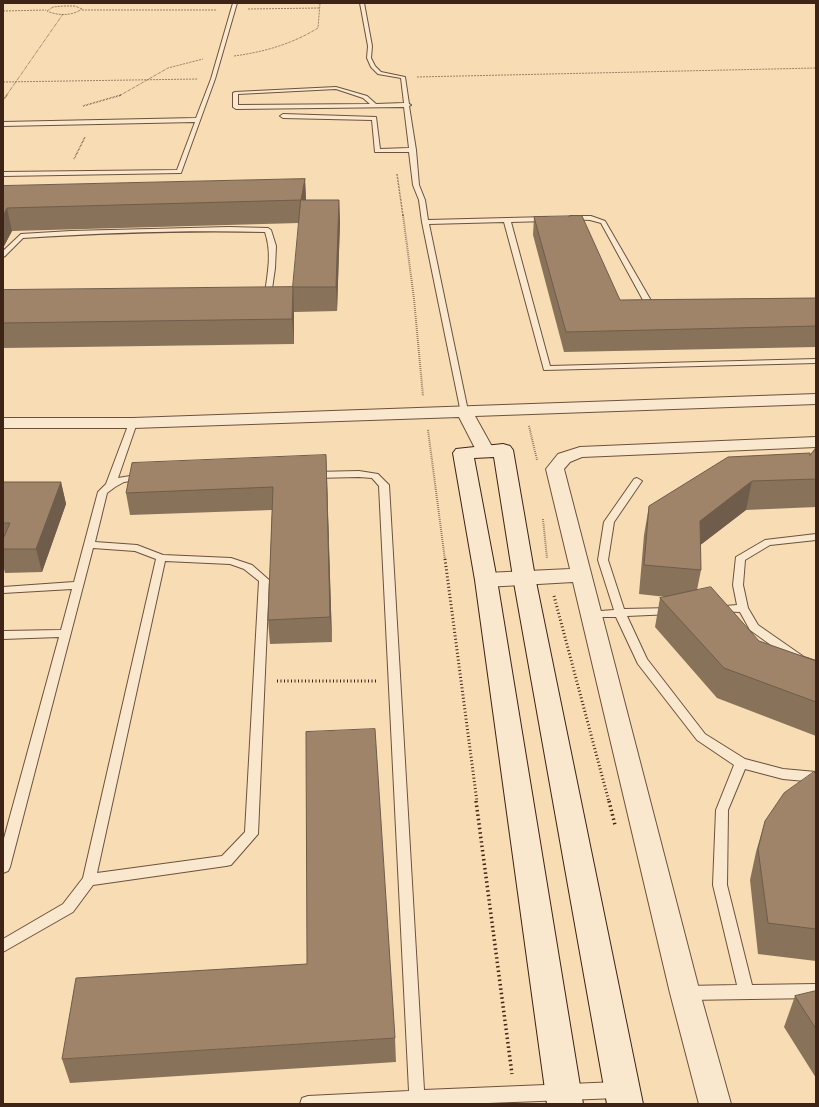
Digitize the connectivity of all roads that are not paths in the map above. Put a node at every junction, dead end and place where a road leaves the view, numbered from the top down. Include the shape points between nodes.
1 (234, 3) edge
2 (362, 3) edge
3 (376, 106) junction
4 (385, 106) junction
5 (408, 106) junction
6 (378, 115) junction
7 (284, 116) dead end
8 (198, 120) junction
9 (3, 124) edge
10 (412, 150) junction
11 (3, 174) edge
12 (560, 218) edge
13 (553, 219) edge
14 (507, 220) junction
15 (425, 222) junction
16 (3, 255) edge
17 (256, 299) edge
18 (662, 313) edge
19 (816, 361) edge
20 (816, 399) edge
21 (464, 412) junction
22 (134, 422) junction
23 (3, 423) edge
24 (816, 442) edge
25 (486, 452) junction
26 (303, 475) edge
27 (151, 477) edge
28 (637, 481) dead end
29 (111, 484) junction
30 (816, 537) edge
31 (89, 545) junction
32 (161, 558) junction
33 (581, 575) junction
34 (524, 577) junction
35 (486, 580) junction
36 (78, 585) junction
37 (3, 590) edge
38 (744, 608) junction
39 (682, 610) edge
40 (705, 610) edge
41 (620, 613) junction
42 (591, 614) junction
43 (66, 633) junction
44 (3, 635) edge
45 (816, 664) edge
46 (741, 763) junction
47 (816, 777) edge
48 (3, 867) edge
49 (89, 880) junction
50 (3, 946) edge
51 (816, 991) edge
52 (746, 992) junction
53 (685, 993) junction
54 (624, 1097) edge
55 (416, 1098) junction
56 (564, 1098) edge
57 (308, 1104) edge
58 (715, 1104) edge

1 - 8 lane
2 - 5 lane via 370,46 369,58 373,67 380,73 403,77
3 - 3 lane via 236,107 235,93 336,88 365,97
3 - 4 lane
4 - 5 lane
4 - 6 lane
5 - 10 lane
6 - 7 lane
6 - 10 lane via 376,151
8 - 9 lane
8 - 11 lane via 179,172
10 - 15 lane via 416,185 422,200
12 - 18 lane via 591,218 603,222 654,314
13 - 14 lane
14 - 15 lane
14 - 19 lane via 547,368
15 - 21 lane
16 - 17 lane via 21,236 71,232 268,230 273,246 268,294
20 - 21 street
21 - 22 street
21 - 25 street
22 - 23 street
22 - 29 lane
24 - 33 street via 580,452 564,458 555,469
25 - 34 street via 503,450
25 - 35 street via 463,453
26 - 55 lane via 359,474 375,476 384,485
27 - 29 lane via 127,478
28 - 41 lane via 609,522 603,560
29 - 31 lane via 103,492
30 - 38 lane via 768,542 740,559 738,585
31 - 32 lane via 137,548
31 - 36 lane
32 - 49 lane
32 - 49 lane via 231,561 248,568 264,580 251,834 226,861
33 - 34 street
33 - 42 street
34 - 35 street
34 - 54 street
35 - 56 street
36 - 37 lane
36 - 43 lane
38 - 40 lane
38 - 45 lane via 754,627 800,660
39 - 41 lane
41 - 42 lane
41 - 46 lane via 642,661 701,737
42 - 53 street
43 - 44 lane
43 - 48 lane
46 - 47 lane via 783,774
46 - 52 lane via 722,810 720,886
49 - 50 lane via 68,908
51 - 52 lane
52 - 53 lane
53 - 58 street
54 - 56 lane
55 - 56 lane via 514,1094
55 - 57 lane

